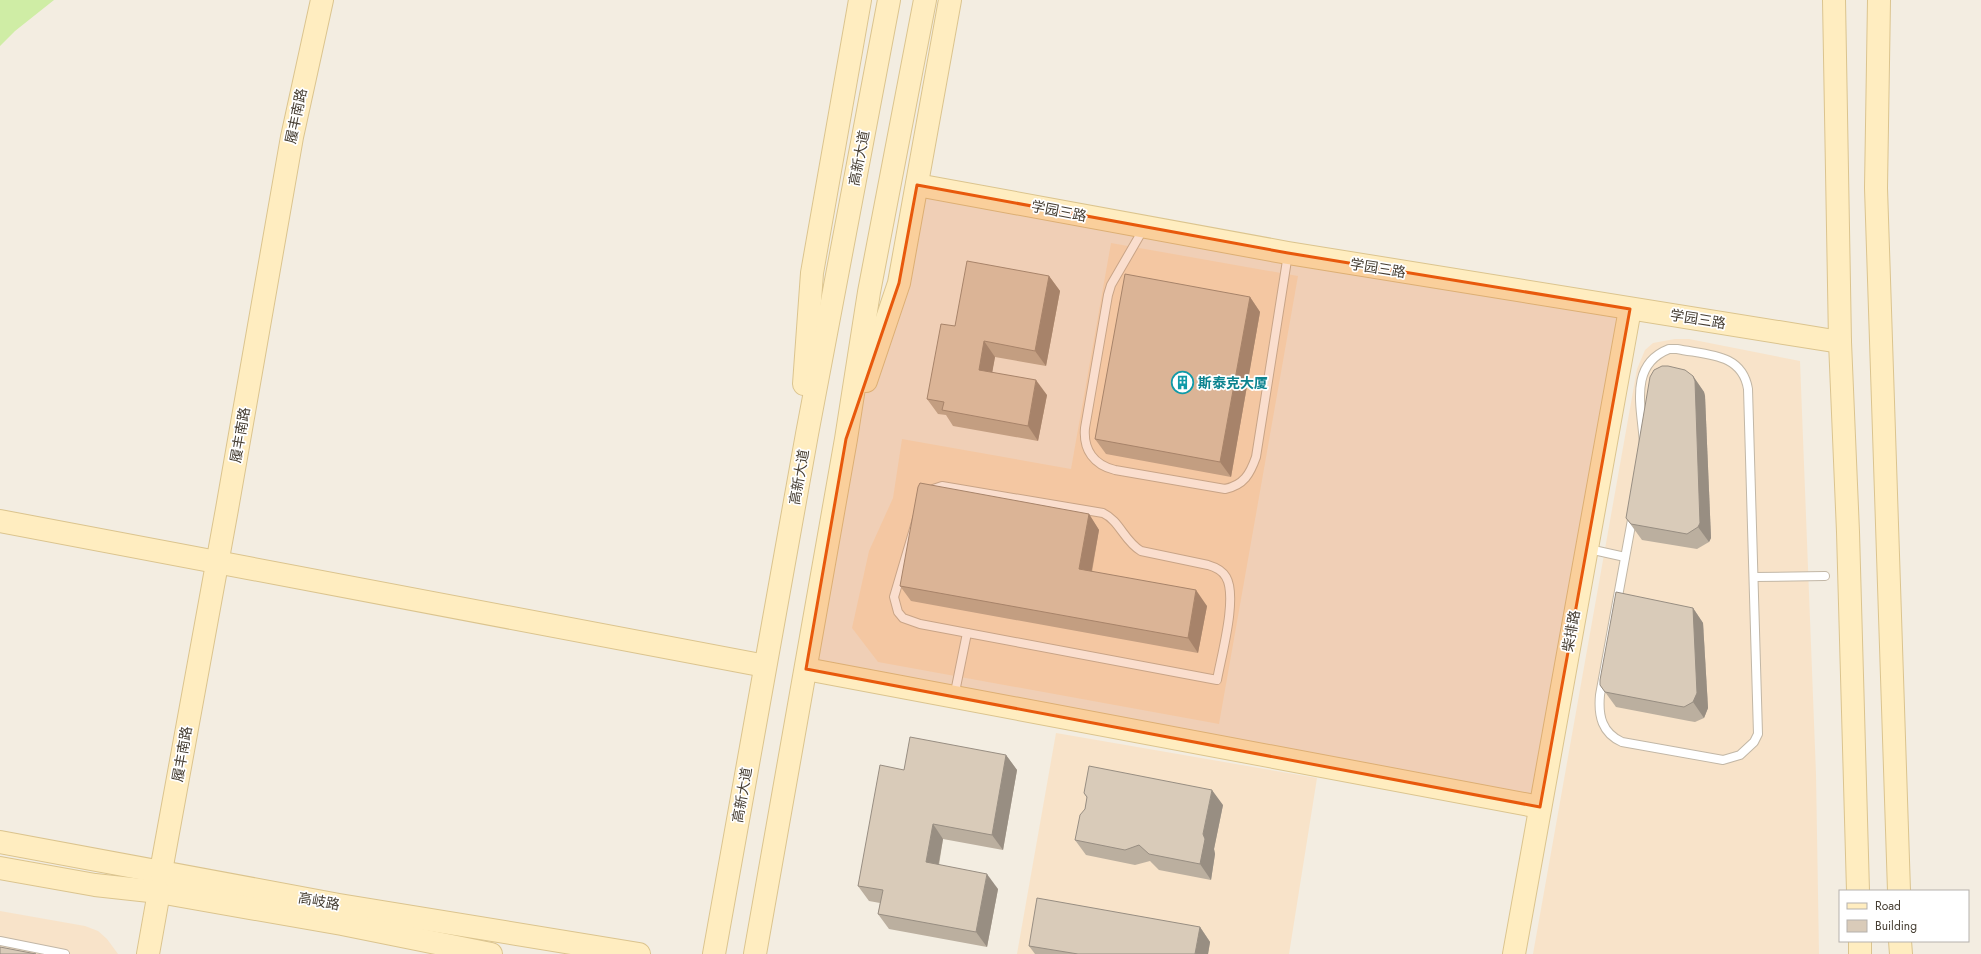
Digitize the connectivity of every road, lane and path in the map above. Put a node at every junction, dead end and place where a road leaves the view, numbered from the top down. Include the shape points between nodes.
1 (322, 0) edge
2 (860, 0) edge
3 (889, 0) edge
4 (925, 0) edge
5 (950, 0) edge
6 (1834, 0) edge
7 (1879, 0) edge
8 (917, 185) junction
9 (1145, 227) junction
10 (1288, 254) junction
11 (1630, 309) junction
12 (1840, 342) junction
13 (807, 434) junction
14 (846, 438) junction
15 (0, 521) edge
16 (1586, 548) junction
17 (1625, 557) junction
18 (217, 562) junction
19 (1825, 576) dead end
20 (1754, 577) junction
21 (967, 633) junction
22 (765, 666) junction
23 (806, 669) junction
24 (954, 697) junction
25 (1540, 807) junction
26 (0, 842) edge
27 (0, 868) edge
28 (160, 882) junction
29 (1858, 890) edge
30 (1899, 890) edge
31 (0, 941) edge
32 (1860, 942) edge
33 (1900, 942) edge
34 (65, 954) edge
35 (148, 954) edge
36 (491, 954) edge
37 (639, 954) edge
38 (714, 954) edge
39 (755, 954) edge
40 (1514, 954) edge
41 (1860, 954) edge
42 (1901, 954) edge

1 - 18 main road, 履丰南路 via 292,137
2 - 13 main road via 812,274 804,380
3 - 13 main road, 高新大道
4 - 14 main road via 869,292
5 - 8 main road
6 - 12 main road
7 - 30 main road via 1876,188
8 - 9 main road, 学园三路
8 - 14 main road via 899,283
9 - 10 main road, 学园三路
9 - 10 lane via 1111,285 1108,295 1085,428 1086,445 1094,459 1099,464 1116,470 1225,490 1240,484 1247,477 1256,457
10 - 11 main road, 学园三路
11 - 12 main road, 学园三路
11 - 16 main road, 柴排路
12 - 29 main road
13 - 22 main road, 高新大道
14 - 23 main road
15 - 18 main road
16 - 17 lane
16 - 25 main road, 柴排路
17 - 20 lane via 1600,695 1601,722 1615,739 1630,745 1713,759 1723,760 1740,755 1754,742 1758,734
17 - 20 lane via 1644,454 1639,396 1643,374 1647,365 1661,352 1677,349 1732,361 1747,381
18 - 22 main road
18 - 28 main road, 履丰南路
19 - 20 lane
21 - 21 lane via 1217,680 1231,596 1226,577 1218,569 1208,564 1141,551 1133,546 1111,516 942,486 933,489 921,505 896,586 895,604 898,612 909,621
21 - 24 lane
22 - 38 main road, 高新大道
23 - 24 main road
23 - 39 main road
24 - 25 main road
25 - 40 main road, 柴排路
26 - 28 main road, 高岐路
27 - 28 main road, 高岐路 via 95,885
28 - 35 main road, 履丰南路
28 - 36 main road, 高岐路 via 342,924
28 - 37 main road, 高岐路 via 339,905
31 - 34 lane
32 - 41 main road
33 - 42 main road

